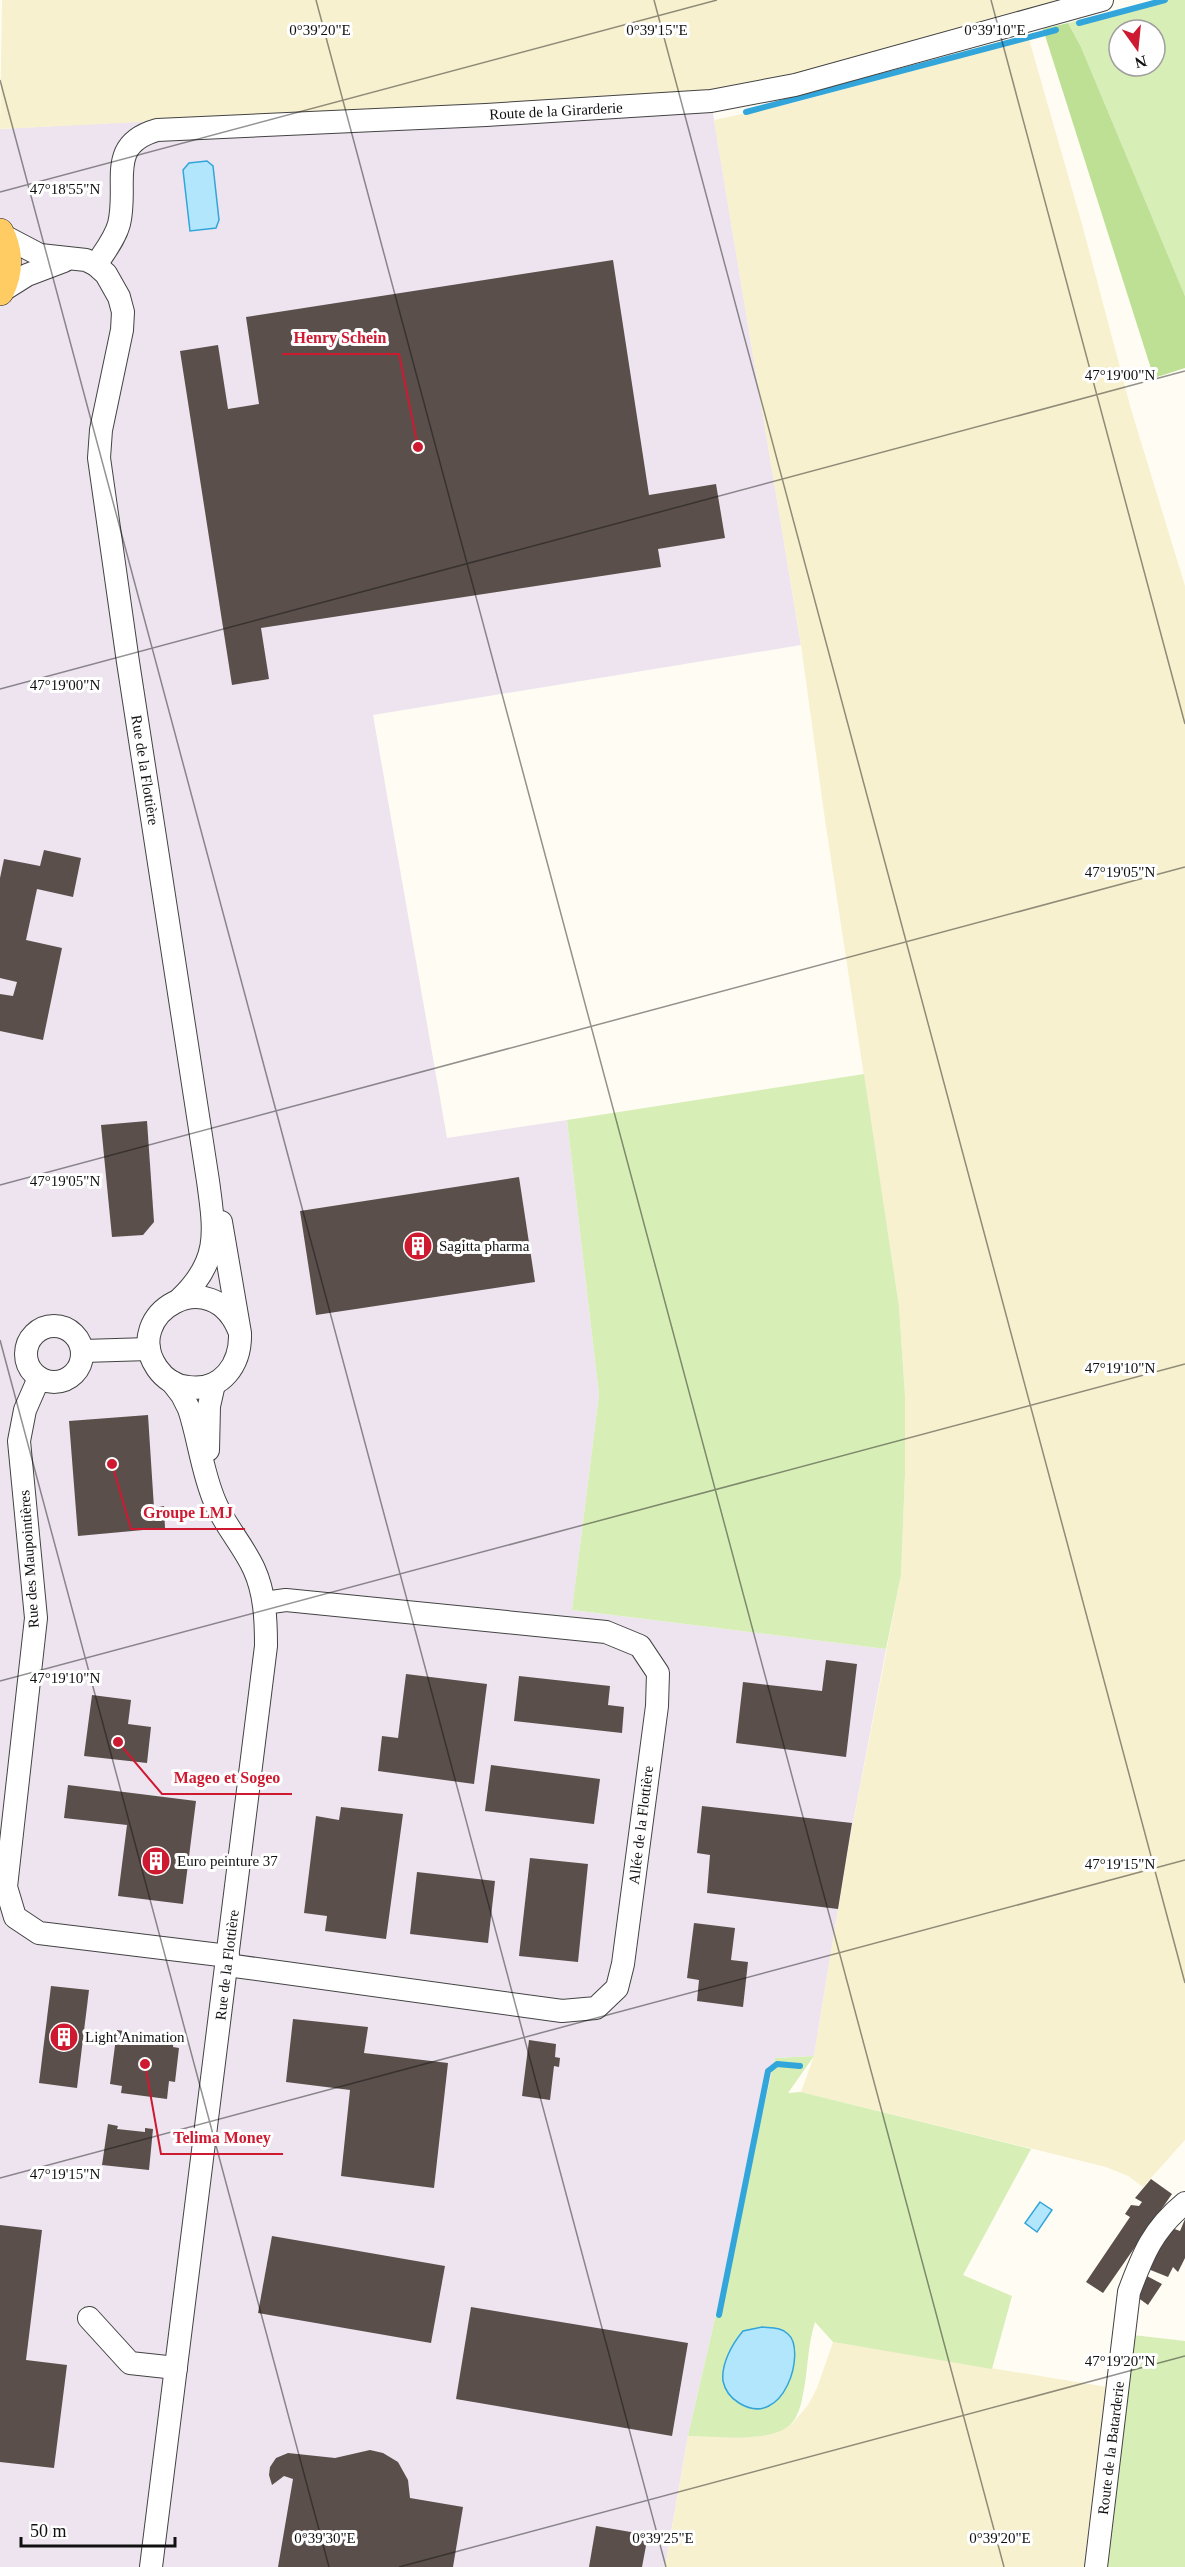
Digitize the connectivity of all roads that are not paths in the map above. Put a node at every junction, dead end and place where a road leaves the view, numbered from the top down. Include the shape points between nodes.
1 (1102, 0) edge
2 (1, 234) edge
3 (71, 259) junction
4 (96, 265) junction
5 (0, 292) edge
6 (210, 1196) junction
7 (180, 1299) junction
8 (240, 1333) junction
9 (149, 1349) junction
10 (82, 1351) junction
11 (39, 1378) junction
12 (172, 1382) junction
13 (214, 1384) junction
14 (213, 1499) junction
15 (264, 1603) junction
16 (228, 1960) junction
17 (1185, 2203) edge
18 (89, 2318) dead end
19 (176, 2368) junction
20 (151, 2567) edge
21 (1096, 2567) edge

1 - 4 street, Route de la Girarderie via 795,85 711,101 157,130 134,139 127,148 118,225
2 - 3 street via 40,255
2 - 5 main road via 8,264
3 - 4 street
3 - 5 street via 40,268
4 - 6 street, Rue de la Flottière via 113,285 123,312 99,458
6 - 7 street, Rue de la Flottière via 213,1232 209,1258 198,1280
6 - 8 street via 222,1226
7 - 8 street via 212,1299 235,1319
7 - 9 street via 166,1306 156,1318
8 - 13 street via 241,1349 236,1363 227,1376
9 - 10 street
9 - 12 street via 153,1362
10 - 11 street via 78,1368 65,1380 56,1383
10 - 11 street via 74,1334 66,1328 51,1326 39,1330 27,1344 25,1354 32,1372
11 - 16 street, Rue des Maupointières via 25,1410 19,1441 36,1618 6,1887 15,1917 39,1933
12 - 13 street via 199,1388
12 - 14 street, Rue de la Flottière via 189,1409
13 - 14 street via 207,1457
14 - 15 street, Rue de la Flottière via 254,1569
15 - 16 street, Rue de la Flottière via 263,1676
15 - 16 street, Allée de la Flottière via 286,1600 606,1632 640,1646 658,1673 657,1706 624,1964 617,1988 596,2008 562,2011
16 - 19 street, Rue de la Flottière
17 - 21 street, Route de la Batarderie via 1165,2219 1145,2249 1129,2292
18 - 19 street via 130,2363
19 - 20 street, Rue de la Flottière

